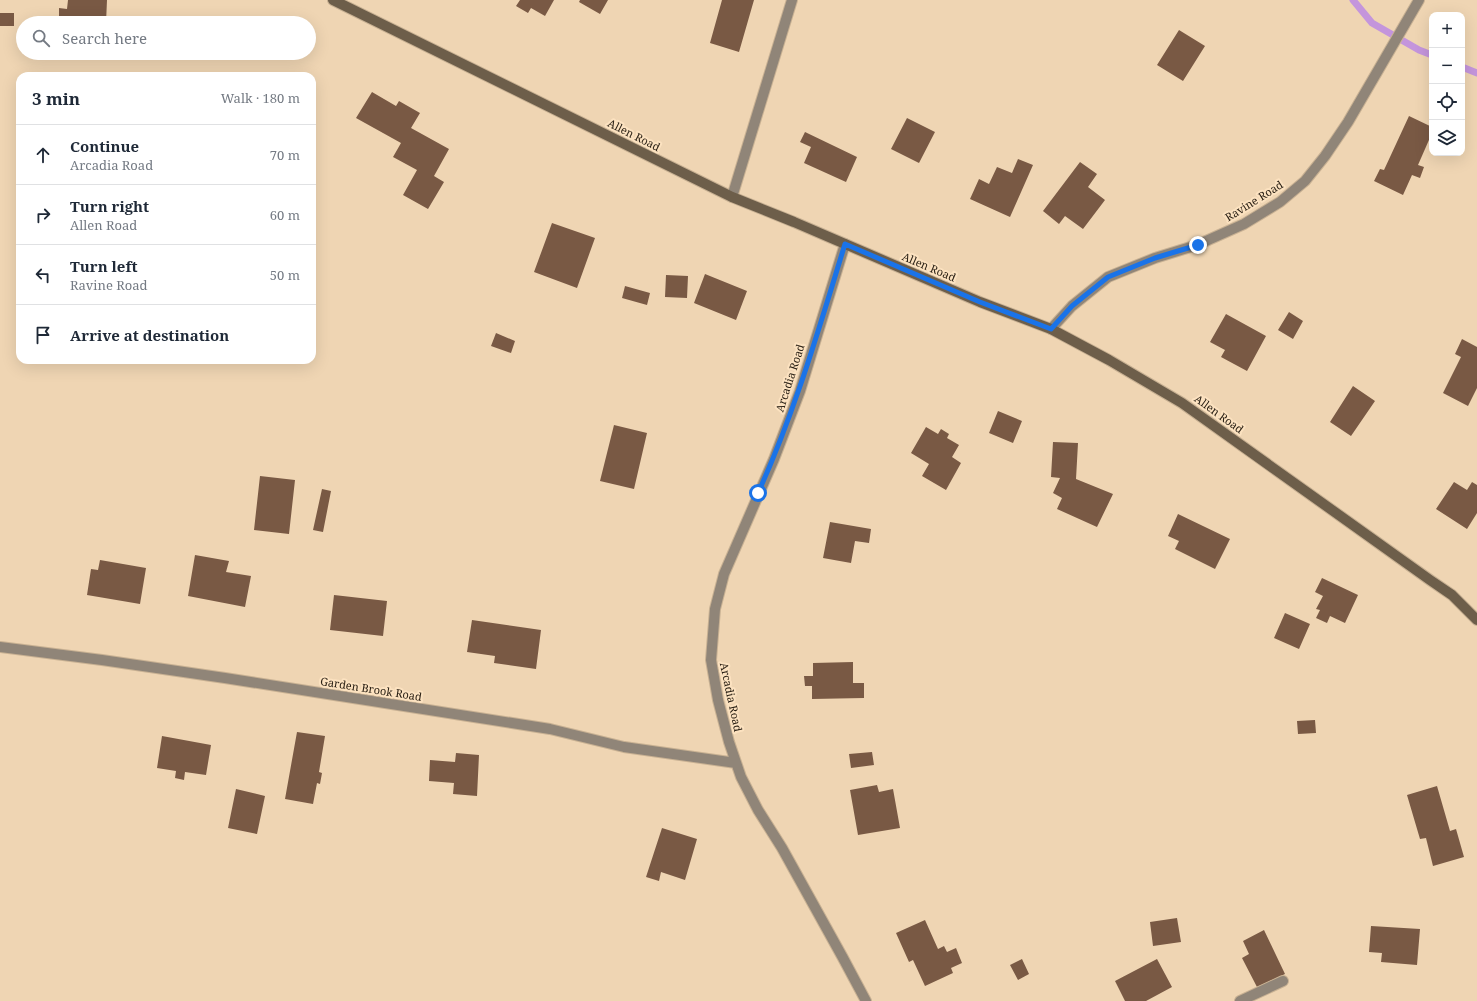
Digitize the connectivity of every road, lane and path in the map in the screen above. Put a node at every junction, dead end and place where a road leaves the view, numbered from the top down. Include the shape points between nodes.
1 (333, 0) edge
2 (792, 0) edge
3 (1419, 0) edge
4 (732, 197) junction
5 (845, 244) junction
6 (1051, 329) junction
7 (1477, 620) edge
8 (0, 647) edge
9 (736, 763) junction
10 (1283, 981) dead end
11 (866, 1001) edge
12 (1240, 1001) edge

1 - 4 street, Allen Road
2 - 4 street
3 - 6 street, Ravine Road via 1348,122 1305,181 1280,202 1244,224 1198,245 1155,258 1108,277 1072,306
4 - 5 street, Allen Road
5 - 6 street, Allen Road via 980,302
5 - 9 street, Arcadia Road via 800,391 774,459 724,574 715,609 711,642 714,683
6 - 7 street, Allen Road via 1182,403 1452,595
8 - 9 street, Garden Brook Road via 225,678 542,728 624,747
9 - 11 street, Arcadia Road via 758,810 805,889
10 - 12 street

